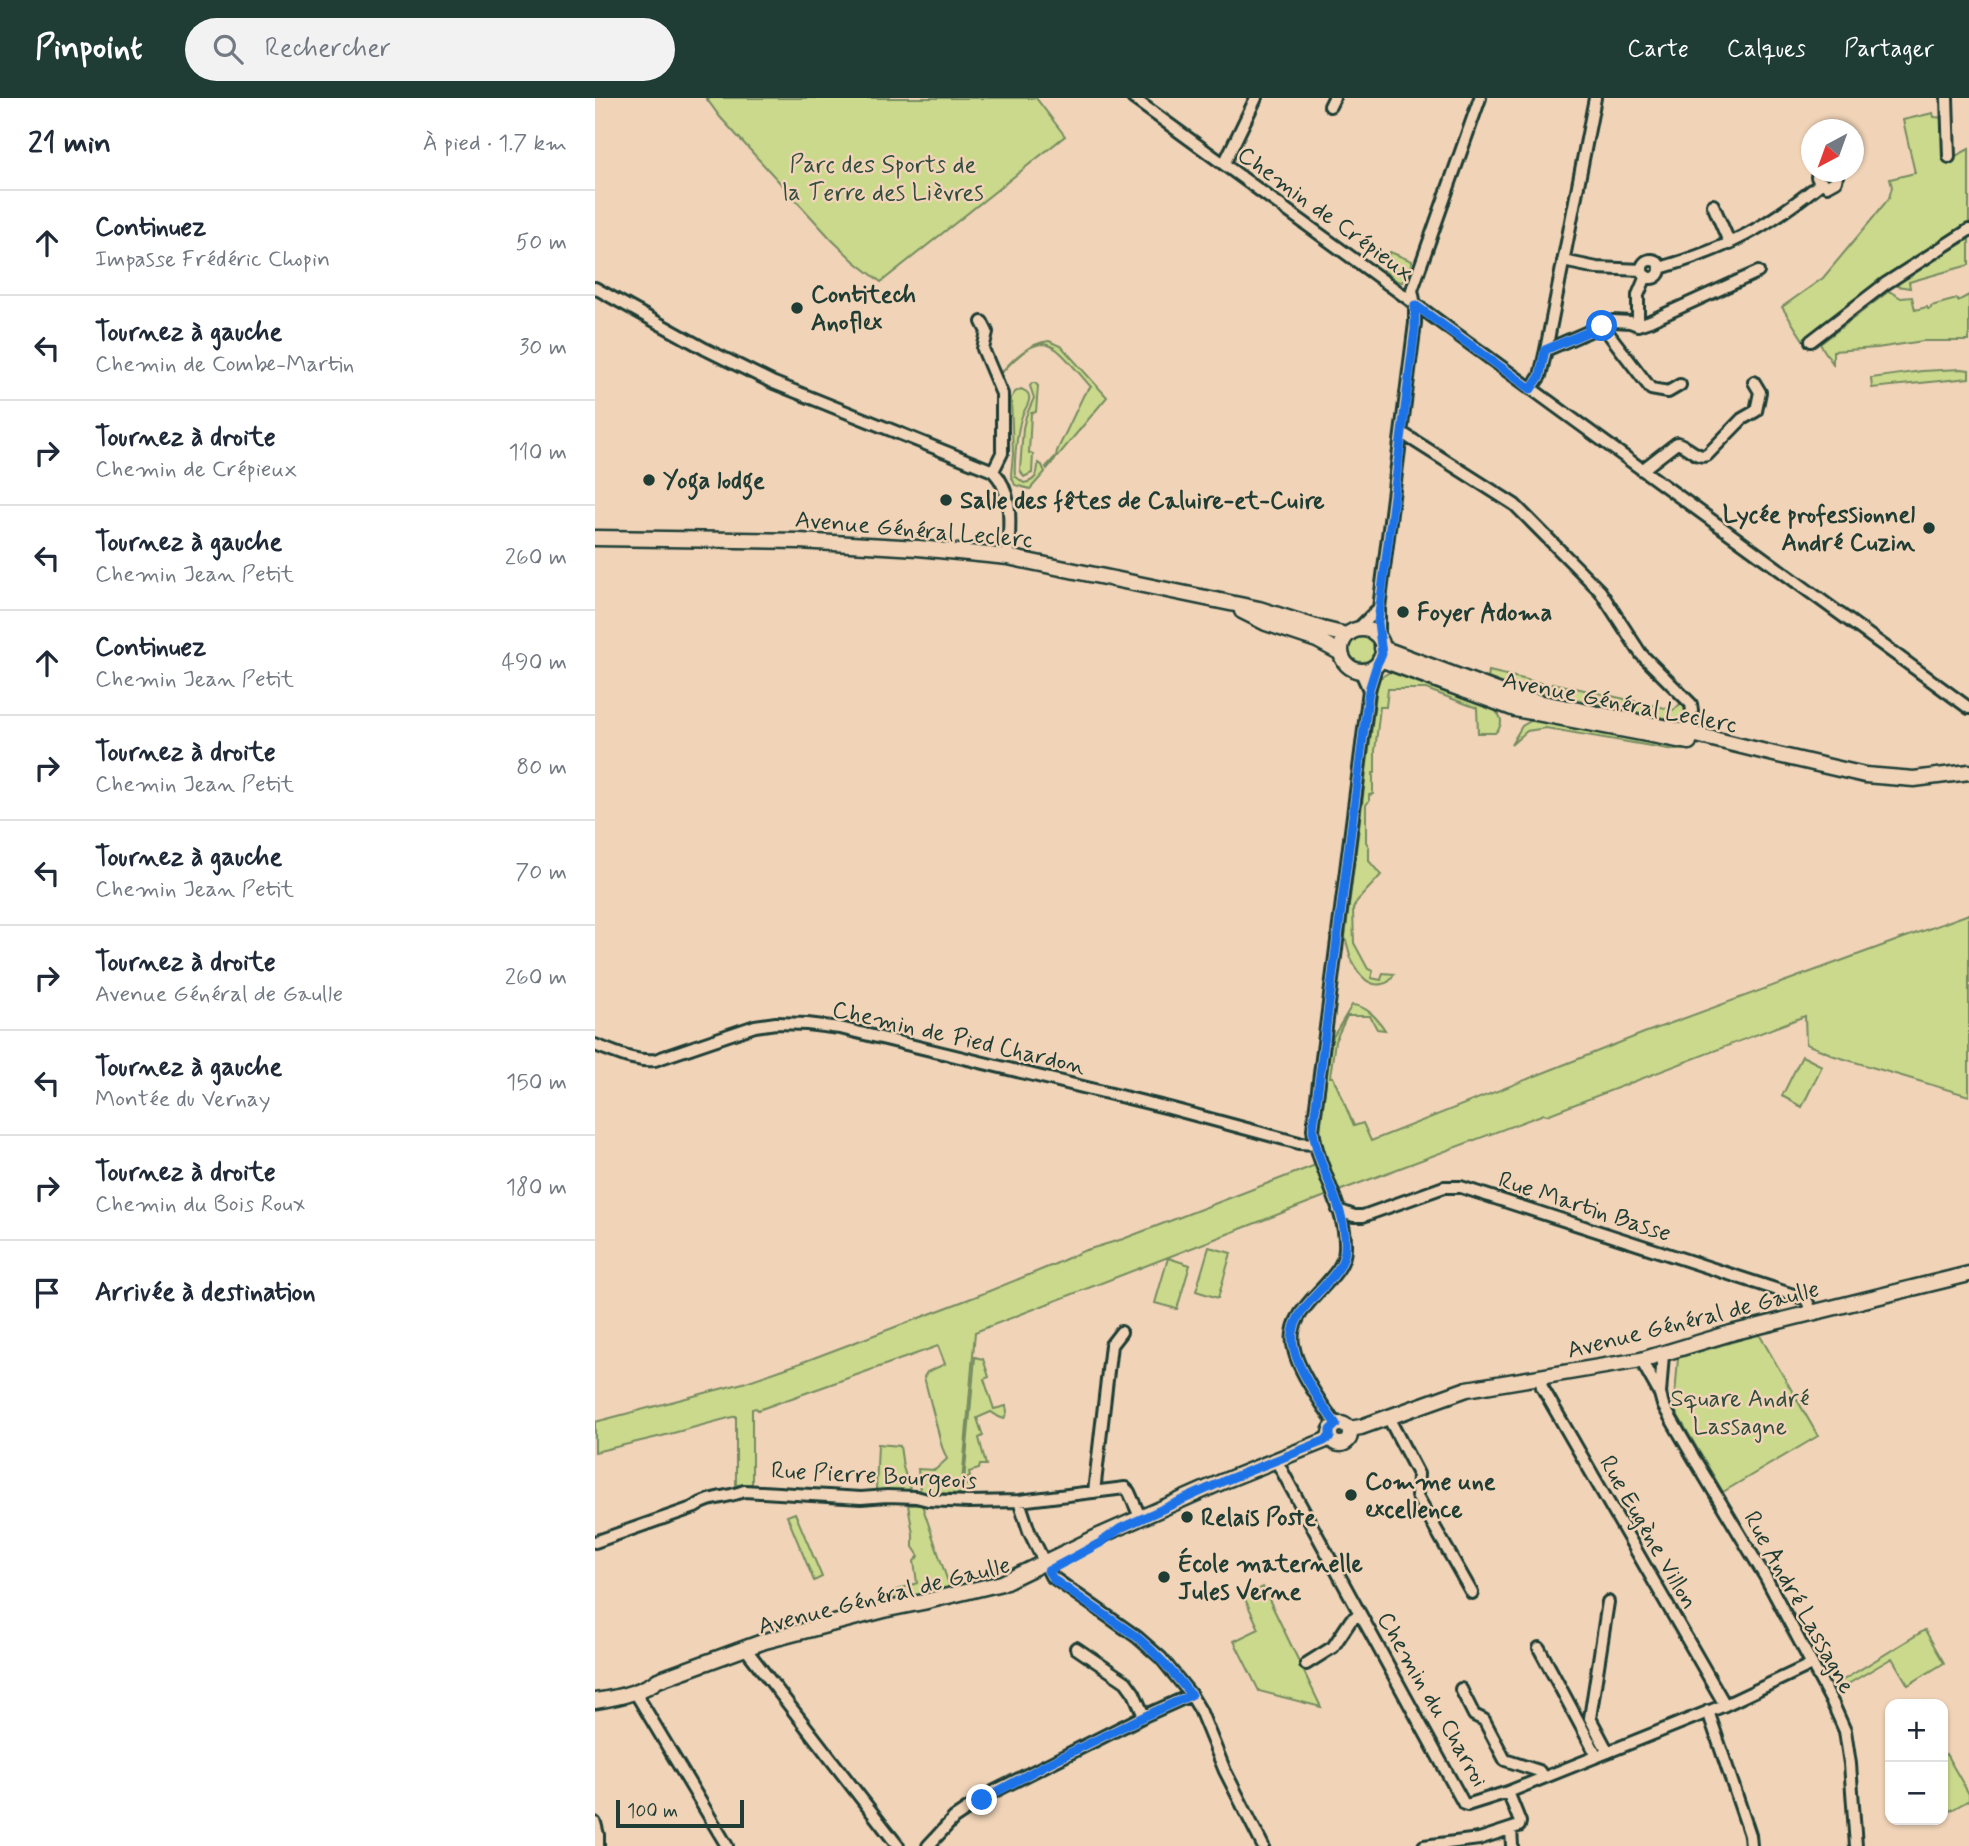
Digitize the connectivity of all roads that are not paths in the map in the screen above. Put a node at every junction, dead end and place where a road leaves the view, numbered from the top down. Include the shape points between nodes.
1 (1133, 98) edge
2 (1256, 98) edge
3 (1480, 98) edge
4 (1595, 98) edge
5 (1947, 98) edge
6 (1949, 157) dead end
7 (1224, 164) junction
8 (1834, 182) edge
9 (1821, 184) joint
10 (1713, 205) dead end
11 (1969, 230) edge
12 (1730, 244) junction
13 (1563, 261) junction
14 (1758, 272) dead end
15 (1644, 273) junction
16 (595, 288) edge
17 (1415, 305) junction
18 (982, 322) dead end
19 (1638, 324) junction
20 (1602, 326) junction
21 (1811, 341) dead end
22 (1545, 350) junction
23 (1754, 382) dead end
24 (1680, 385) dead end
25 (1531, 389) junction
26 (1402, 433) junction
27 (1642, 470) junction
28 (993, 471) junction
29 (595, 538) edge
30 (1008, 557) junction
31 (1225, 602) junction
32 (1379, 608) junction
33 (1352, 632) junction
34 (1380, 652) junction
35 (1341, 653) junction
36 (1360, 670) junction
37 (1369, 690) junction
38 (1969, 708) edge
39 (1686, 737) junction
40 (1969, 772) edge
41 (595, 1045) edge
42 (1315, 1144) junction
43 (1338, 1210) junction
44 (1969, 1274) edge
45 (1812, 1312) junction
46 (1121, 1332) dead end
47 (1663, 1354) junction
48 (1641, 1360) junction
49 (1540, 1378) junction
50 (1660, 1394) junction
51 (1388, 1417) junction
52 (1338, 1430) junction
53 (1276, 1460) junction
54 (1094, 1492) junction
55 (1020, 1501) junction
56 (1141, 1519) junction
57 (595, 1542) edge
58 (1046, 1567) junction
59 (1472, 1593) dead end
60 (1608, 1602) dead end
61 (1360, 1614) junction
62 (1076, 1648) dead end
63 (1539, 1648) dead end
64 (747, 1651) junction
65 (1306, 1664) dead end
66 (1812, 1664) junction
67 (1461, 1689) dead end
68 (635, 1692) junction
69 (1191, 1695) junction
70 (595, 1701) edge
71 (1725, 1705) junction
72 (1708, 1712) junction
73 (1145, 1716) junction
74 (1603, 1754) junction
75 (1543, 1777) junction
76 (1508, 1792) junction
77 (595, 1823) edge
78 (1511, 1829) junction
79 (599, 1846) edge
80 (727, 1846) edge
81 (898, 1846) edge
82 (928, 1846) edge
83 (1263, 1846) edge
84 (1424, 1846) edge
85 (1512, 1846) edge
86 (1751, 1846) edge
87 (1856, 1846) edge

1 - 7 street, Chemin de Crépieux
2 - 7 street
3 - 17 street via 1412,290
4 - 13 street
5 - 6 street
7 - 17 street, Chemin de Crépieux
8 - 9 street
9 - 12 street
10 - 12 street
11 - 21 street via 1885,284
12 - 15 street via 1660,268 1649,260
13 - 15 street
13 - 22 street
14 - 19 street
15 - 19 street
16 - 28 street via 774,383
17 - 25 street, Chemin de Crépieux
17 - 26 street
18 - 28 street via 987,332 983,349 1002,394 1002,453
19 - 20 street via 1613,321
20 - 22 street
20 - 24 street via 1651,389 1668,392
22 - 25 street via 1540,376
23 - 27 street via 1760,392 1757,409 1707,455 1700,456 1677,443
25 - 27 street, Chemin de Crépieux
26 - 32 street
26 - 39 street via 1515,505 1600,591 1641,654 1691,704
27 - 38 street, Chemin de Crépieux
28 - 30 street via 1009,499
29 - 30 main road, Avenue Général Leclerc via 799,541
30 - 31 main road, Avenue Général Leclerc
31 - 33 main road, Avenue Général Leclerc via 1322,629
31 - 35 main road, Avenue Général Leclerc
32 - 33 street
32 - 34 street
33 - 34 main road via 1371,631
33 - 35 main road via 1343,640
34 - 36 main road via 1367,670
34 - 37 street
34 - 39 main road, Avenue Général Leclerc via 1500,692
35 - 36 main road via 1348,666
36 - 37 street
37 - 42 street via 1321,1058
39 - 40 main road, Avenue Général Leclerc via 1883,778 1935,778
41 - 42 street, Chemin de Pied Chardon via 647,1061 755,1026 840,1028
42 - 43 street
43 - 45 street, Rue Martin Basse via 1363,1216 1444,1188 1461,1187 1778,1289 1805,1299
43 - 52 street via 1345,1235 1344,1258 1301,1312 1292,1340 1300,1366
44 - 45 main road, Avenue Général de Gaulle
45 - 47 main road, Avenue Général de Gaulle
46 - 54 street via 1111,1345
47 - 48 main road, Avenue Général de Gaulle
47 - 50 street, Rue André Lassagne
48 - 49 main road, Avenue Général de Gaulle
48 - 50 street, Rue André Lassagne
49 - 51 main road, Avenue Général de Gaulle via 1467,1390
49 - 71 street, Rue Eugène Villon
50 - 66 street, Rue André Lassagne
51 - 52 main road, Avenue Général de Gaulle
51 - 59 street via 1418,1474 1417,1496
52 - 53 main road, Avenue Général de Gaulle via 1324,1441
53 - 56 main road, Avenue Général de Gaulle
53 - 61 street, Chemin du Charroi
54 - 55 street, Rue Pierre Bourgeois
54 - 56 street, Rue Pierre Bourgeois via 1128,1490
55 - 57 street, Rue Pierre Bourgeois via 744,1491
55 - 58 street
56 - 58 main road, Avenue Général de Gaulle
58 - 64 main road, Avenue Général de Gaulle via 981,1589 828,1624
58 - 69 street via 1054,1580 1149,1647
60 - 74 street via 1590,1718
61 - 65 street via 1333,1647
61 - 76 street, Chemin du Charroi via 1464,1804
62 - 73 street via 1126,1682
63 - 74 street
64 - 68 main road, Avenue Général de Gaulle
64 - 81 street
66 - 71 street
66 - 87 street, Rue André Lassagne via 1845,1731
67 - 75 street via 1505,1760 1539,1770
68 - 70 main road, Avenue Général de Gaulle
68 - 80 street
69 - 73 street
69 - 83 street
71 - 72 street
72 - 74 street
72 - 86 street
73 - 82 street via 993,1793 954,1818
74 - 75 street
75 - 76 street
76 - 78 street, Chemin du Charroi via 1520,1822
77 - 79 street
78 - 84 street via 1479,1839
78 - 85 street

